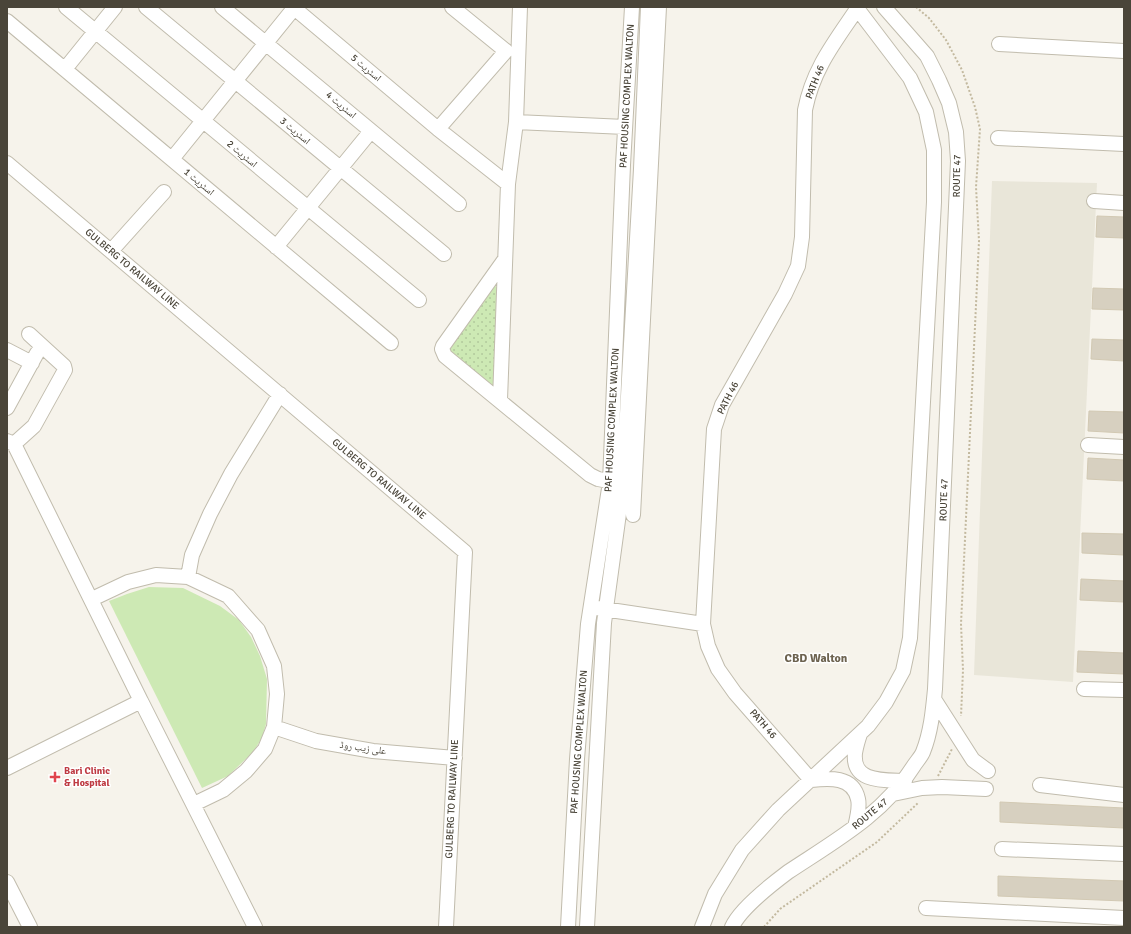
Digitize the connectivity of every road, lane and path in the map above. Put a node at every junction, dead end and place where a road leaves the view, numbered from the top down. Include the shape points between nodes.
1 (66, 7) edge
2 (115, 7) edge
3 (146, 7) edge
4 (222, 7) edge
5 (294, 7) edge
6 (452, 7) edge
7 (520, 7) edge
8 (632, 7) edge
9 (648, 7) edge
10 (659, 7) edge
11 (884, 7) edge
12 (857, 8) edge
13 (7, 21) edge
14 (95, 32) junction
15 (266, 44) junction
16 (999, 44) dead end
17 (1124, 51) edge
18 (512, 52) junction
19 (65, 69) junction
20 (236, 81) junction
21 (203, 121) junction
22 (516, 122) junction
23 (625, 127) junction
24 (438, 128) junction
25 (371, 131) junction
26 (998, 138) dead end
27 (1124, 144) edge
28 (172, 159) junction
29 (7, 163) edge
30 (340, 168) junction
31 (508, 184) junction
32 (164, 192) dead end
33 (1094, 201) dead end
34 (1124, 203) edge
35 (459, 204) dead end
36 (308, 208) junction
37 (276, 246) junction
38 (111, 251) junction
39 (444, 254) dead end
40 (505, 259) junction
41 (418, 300) dead end
42 (29, 334) dead end
43 (391, 343) dead end
44 (7, 350) edge
45 (280, 394) junction
46 (500, 400) junction
47 (7, 408) edge
48 (11, 442) edge
49 (1088, 445) dead end
50 (1124, 447) edge
51 (623, 484) junction
52 (633, 515) dead end
53 (188, 577) junction
54 (92, 599) junction
55 (590, 606) junction
56 (606, 610) junction
57 (703, 624) junction
58 (1084, 689) dead end
59 (1124, 690) edge
60 (934, 699) junction
61 (141, 701) junction
62 (274, 727) junction
63 (860, 734) junction
64 (455, 758) junction
65 (7, 768) edge
66 (988, 771) dead end
67 (811, 780) junction
68 (905, 781) junction
69 (1040, 785) dead end
70 (986, 789) dead end
71 (893, 794) junction
72 (1124, 795) edge
73 (194, 804) junction
74 (855, 827) junction
75 (1002, 849) dead end
76 (1124, 854) edge
77 (7, 882) edge
78 (926, 908) dead end
79 (1124, 918) edge
80 (30, 927) edge
81 (255, 927) edge
82 (446, 927) edge
83 (568, 927) edge
84 (587, 927) edge
85 (702, 927) edge
86 (732, 927) edge

1 - 14 street, اسٹریٹ 2
2 - 14 street
3 - 20 street, اسٹریٹ 3
4 - 15 street, اسٹریٹ 4
5 - 15 street
5 - 24 street, اسٹریٹ 5
6 - 18 street
7 - 18 street
8 - 23 street, PAF HOUSING COMPLEX WALTON
9 - 51 street, PAF HOUSING COMPLEX WALTON
10 - 51 street
11 - 60 street, ROUTE 47 via 927,56 950,103 956,132 958,161
12 - 57 street, PATH 46 via 830,48 809,92 806,110 802,238 798,266 785,294 722,405 714,429
12 - 63 street via 910,78 926,112 934,150 934,202 910,638 903,671 886,702
13 - 19 street, اسٹریٹ 1
14 - 19 street
14 - 21 street, اسٹریٹ 2
15 - 20 street
15 - 25 street, اسٹریٹ 4
16 - 17 street
18 - 22 street
18 - 24 street
19 - 28 street, اسٹریٹ 1
20 - 21 street
20 - 30 street, اسٹریٹ 3
21 - 28 street
21 - 36 street, اسٹریٹ 2
22 - 23 street
22 - 31 street
23 - 51 street, PAF HOUSING COMPLEX WALTON
24 - 31 street, اسٹریٹ 5
25 - 30 street
25 - 35 street, اسٹریٹ 4
26 - 27 street
28 - 37 street, اسٹریٹ 1
29 - 38 street, GULBERG TO RAILWAY LINE
30 - 36 street
30 - 39 street, اسٹریٹ 3
31 - 40 street
32 - 38 street
33 - 34 street
36 - 37 street
36 - 41 street, اسٹریٹ 2
37 - 43 street, اسٹریٹ 1
38 - 45 street, GULBERG TO RAILWAY LINE
40 - 46 street
40 - 46 street via 442,349 445,356
42 - 48 street via 64,366 65,370 34,426
44 - 47 street via 35,358
45 - 53 street via 210,514 192,555
45 - 64 street, GULBERG TO RAILWAY LINE via 465,552
46 - 51 street via 590,475
48 - 54 street
49 - 50 street
51 - 52 street
51 - 55 street, PAF HOUSING COMPLEX WALTON
51 - 56 street, PAF HOUSING COMPLEX WALTON
53 - 54 street via 156,575 128,582
53 - 62 street via 228,596 258,630 274,666 277,694
54 - 61 street
55 - 56 street
55 - 83 street, PAF HOUSING COMPLEX WALTON via 577,758
56 - 57 street
56 - 84 street, PAF HOUSING COMPLEX WALTON
57 - 67 street, PATH 46 via 708,646 718,669
58 - 59 street
60 - 66 street via 973,760
60 - 68 street, ROUTE 47 via 932,720 923,752
61 - 65 street
61 - 73 street
62 - 64 street, علی زیب روڈ via 316,741 373,751
62 - 73 street via 265,749 246,772 223,790
63 - 67 street
63 - 68 street via 855,762 861,773 880,780
64 - 82 street, GULBERG TO RAILWAY LINE
67 - 74 street via 831,778 843,780 853,787 859,799
67 - 85 street via 778,810 742,850 715,894
68 - 71 street, ROUTE 47
69 - 72 street
70 - 71 street via 926,788
71 - 74 street, ROUTE 47
73 - 81 street
74 - 86 street, ROUTE 47 via 770,885
75 - 76 street
77 - 80 street
78 - 79 street

